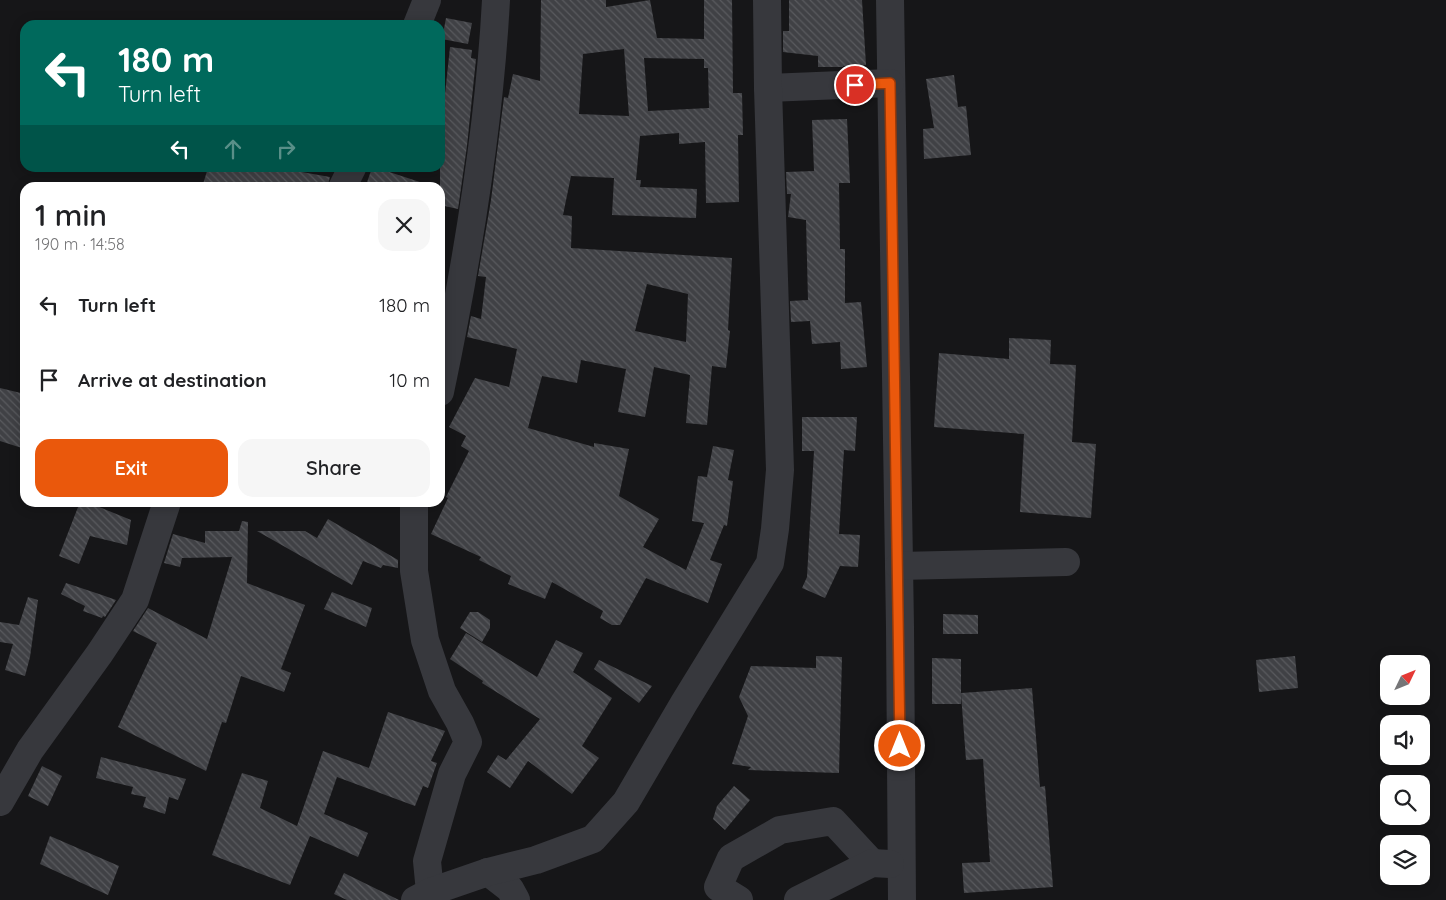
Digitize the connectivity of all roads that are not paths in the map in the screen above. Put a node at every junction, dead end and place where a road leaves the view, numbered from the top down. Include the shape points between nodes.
1 (427, 0) edge
2 (496, 0) edge
3 (767, 0) edge
4 (890, 0) edge
5 (419, 20) edge
6 (890, 83) junction
7 (768, 88) junction
8 (445, 364) edge
9 (165, 507) edge
10 (414, 507) edge
11 (1066, 562) dead end
12 (898, 566) junction
13 (0, 802) edge
14 (872, 862) junction
15 (901, 865) junction
16 (488, 872) junction
17 (422, 896) edge
18 (516, 900) edge
19 (739, 900) edge
20 (798, 900) edge
21 (902, 900) edge

1 - 5 street
2 - 8 street via 480,170
3 - 7 street
4 - 6 street
6 - 7 street
6 - 12 street
7 - 16 street via 780,470 770,563 626,802 593,839 536,860
9 - 13 street via 135,600 30,750
10 - 17 street via 414,571 425,640 442,691 468,742 452,774 427,861
11 - 12 street
12 - 15 street
14 - 15 street
14 - 19 street via 833,821 780,830 730,858 718,887
14 - 20 street
15 - 21 street
16 - 17 street
16 - 18 street via 510,889

